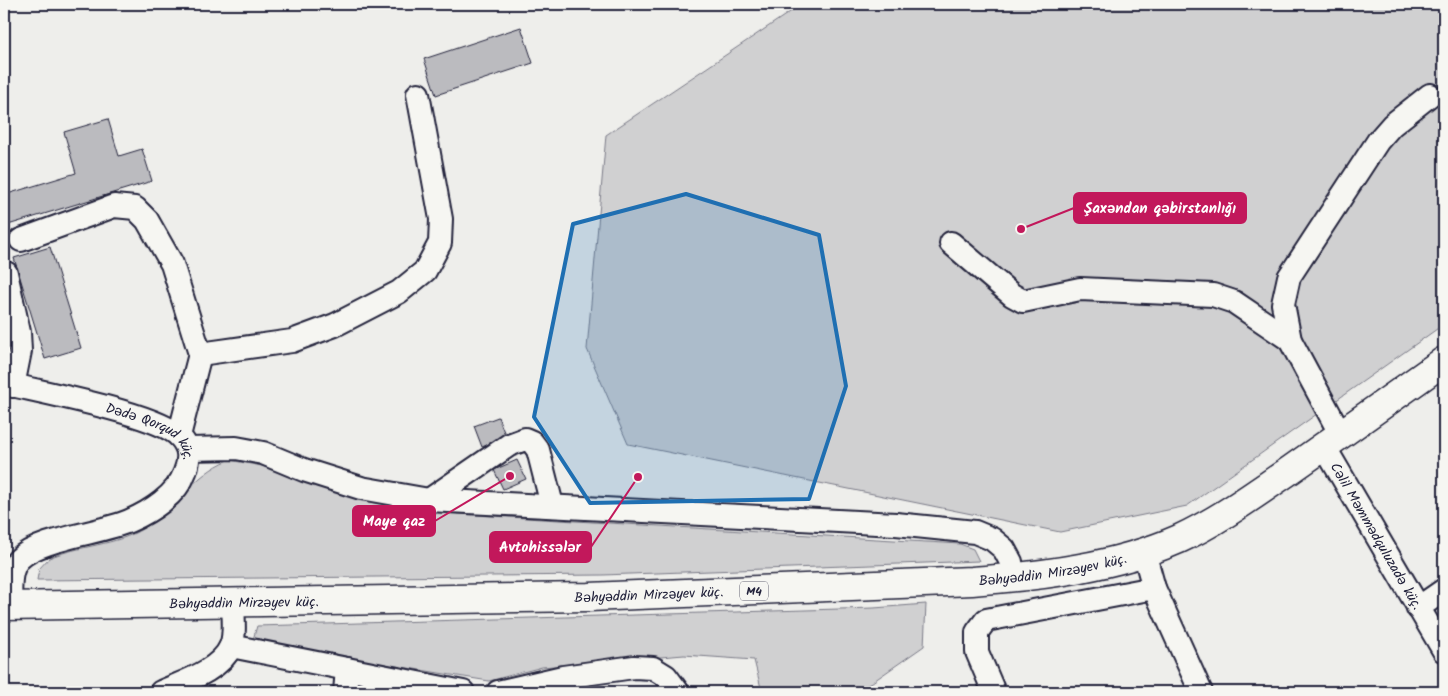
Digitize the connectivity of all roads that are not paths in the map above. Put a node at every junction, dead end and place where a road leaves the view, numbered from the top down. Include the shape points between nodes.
1 (418, 94) dead end
2 (1430, 95) dead end
3 (21, 240) dead end
4 (951, 243) dead end
5 (6, 273) dead end
6 (1290, 340) junction
7 (200, 354) junction
8 (1444, 361) edge
9 (8, 384) edge
10 (1333, 441) junction
11 (184, 443) junction
12 (429, 500) junction
13 (552, 505) junction
14 (1144, 552) junction
15 (8, 568) edge
16 (1014, 578) junction
17 (1154, 588) junction
18 (1444, 590) edge
19 (233, 603) junction
20 (7, 606) edge
21 (1418, 608) junction
22 (231, 646) junction
23 (1444, 651) edge
24 (347, 669) junction
25 (509, 691) edge
26 (161, 692) edge
27 (345, 692) edge
28 (463, 692) edge
29 (678, 692) edge
30 (994, 692) edge
31 (1201, 692) edge

1 - 7 street via 441,219 440,243 425,271 399,292 335,325 292,341
2 - 6 street via 1392,125 1378,141 1290,277 1283,304
3 - 7 street via 114,206 135,208 147,220 172,264
4 - 6 street via 1012,295 1023,300 1080,289 1213,295 1234,302
5 - 9 street via 20,351
6 - 10 street, Cəlil Məmmədquluzadə küç.
7 - 11 street
8 - 10 highway, Bəhyəddin Mirzəyev küç. / M4
9 - 11 street, Dədə Qorqud küç. via 152,421
10 - 14 highway, Bəhyəddin Mirzəyev küç. / M4 via 1211,522
10 - 21 street, Cəlil Məmmədquluzadə küç.
11 - 12 street via 263,453 361,488
11 - 15 street, Dədə Qorqud küç. via 189,462 183,477 155,507 130,521 101,531 40,546
12 - 13 street
12 - 13 street via 509,445 525,439 538,450
13 - 16 street via 896,524 975,532 992,539 1004,549
14 - 16 highway, Bəhyəddin Mirzəyev küç. / M4 via 1104,563
14 - 17 street
15 - 20 street, Dədə Qorqud küç.
16 - 19 highway, Bəhyəddin Mirzəyev küç. / M4 via 609,596
17 - 30 street via 986,620 977,632 977,652
17 - 31 street
18 - 21 street
19 - 20 highway, Bəhyəddin Mirzəyev küç. / M4
19 - 22 street
21 - 23 street, Cəlil Məmmədquluzadə küç.
22 - 24 street
22 - 26 street via 214,665
24 - 27 street
24 - 28 street
25 - 29 street via 563,677 634,667 653,668 666,676

